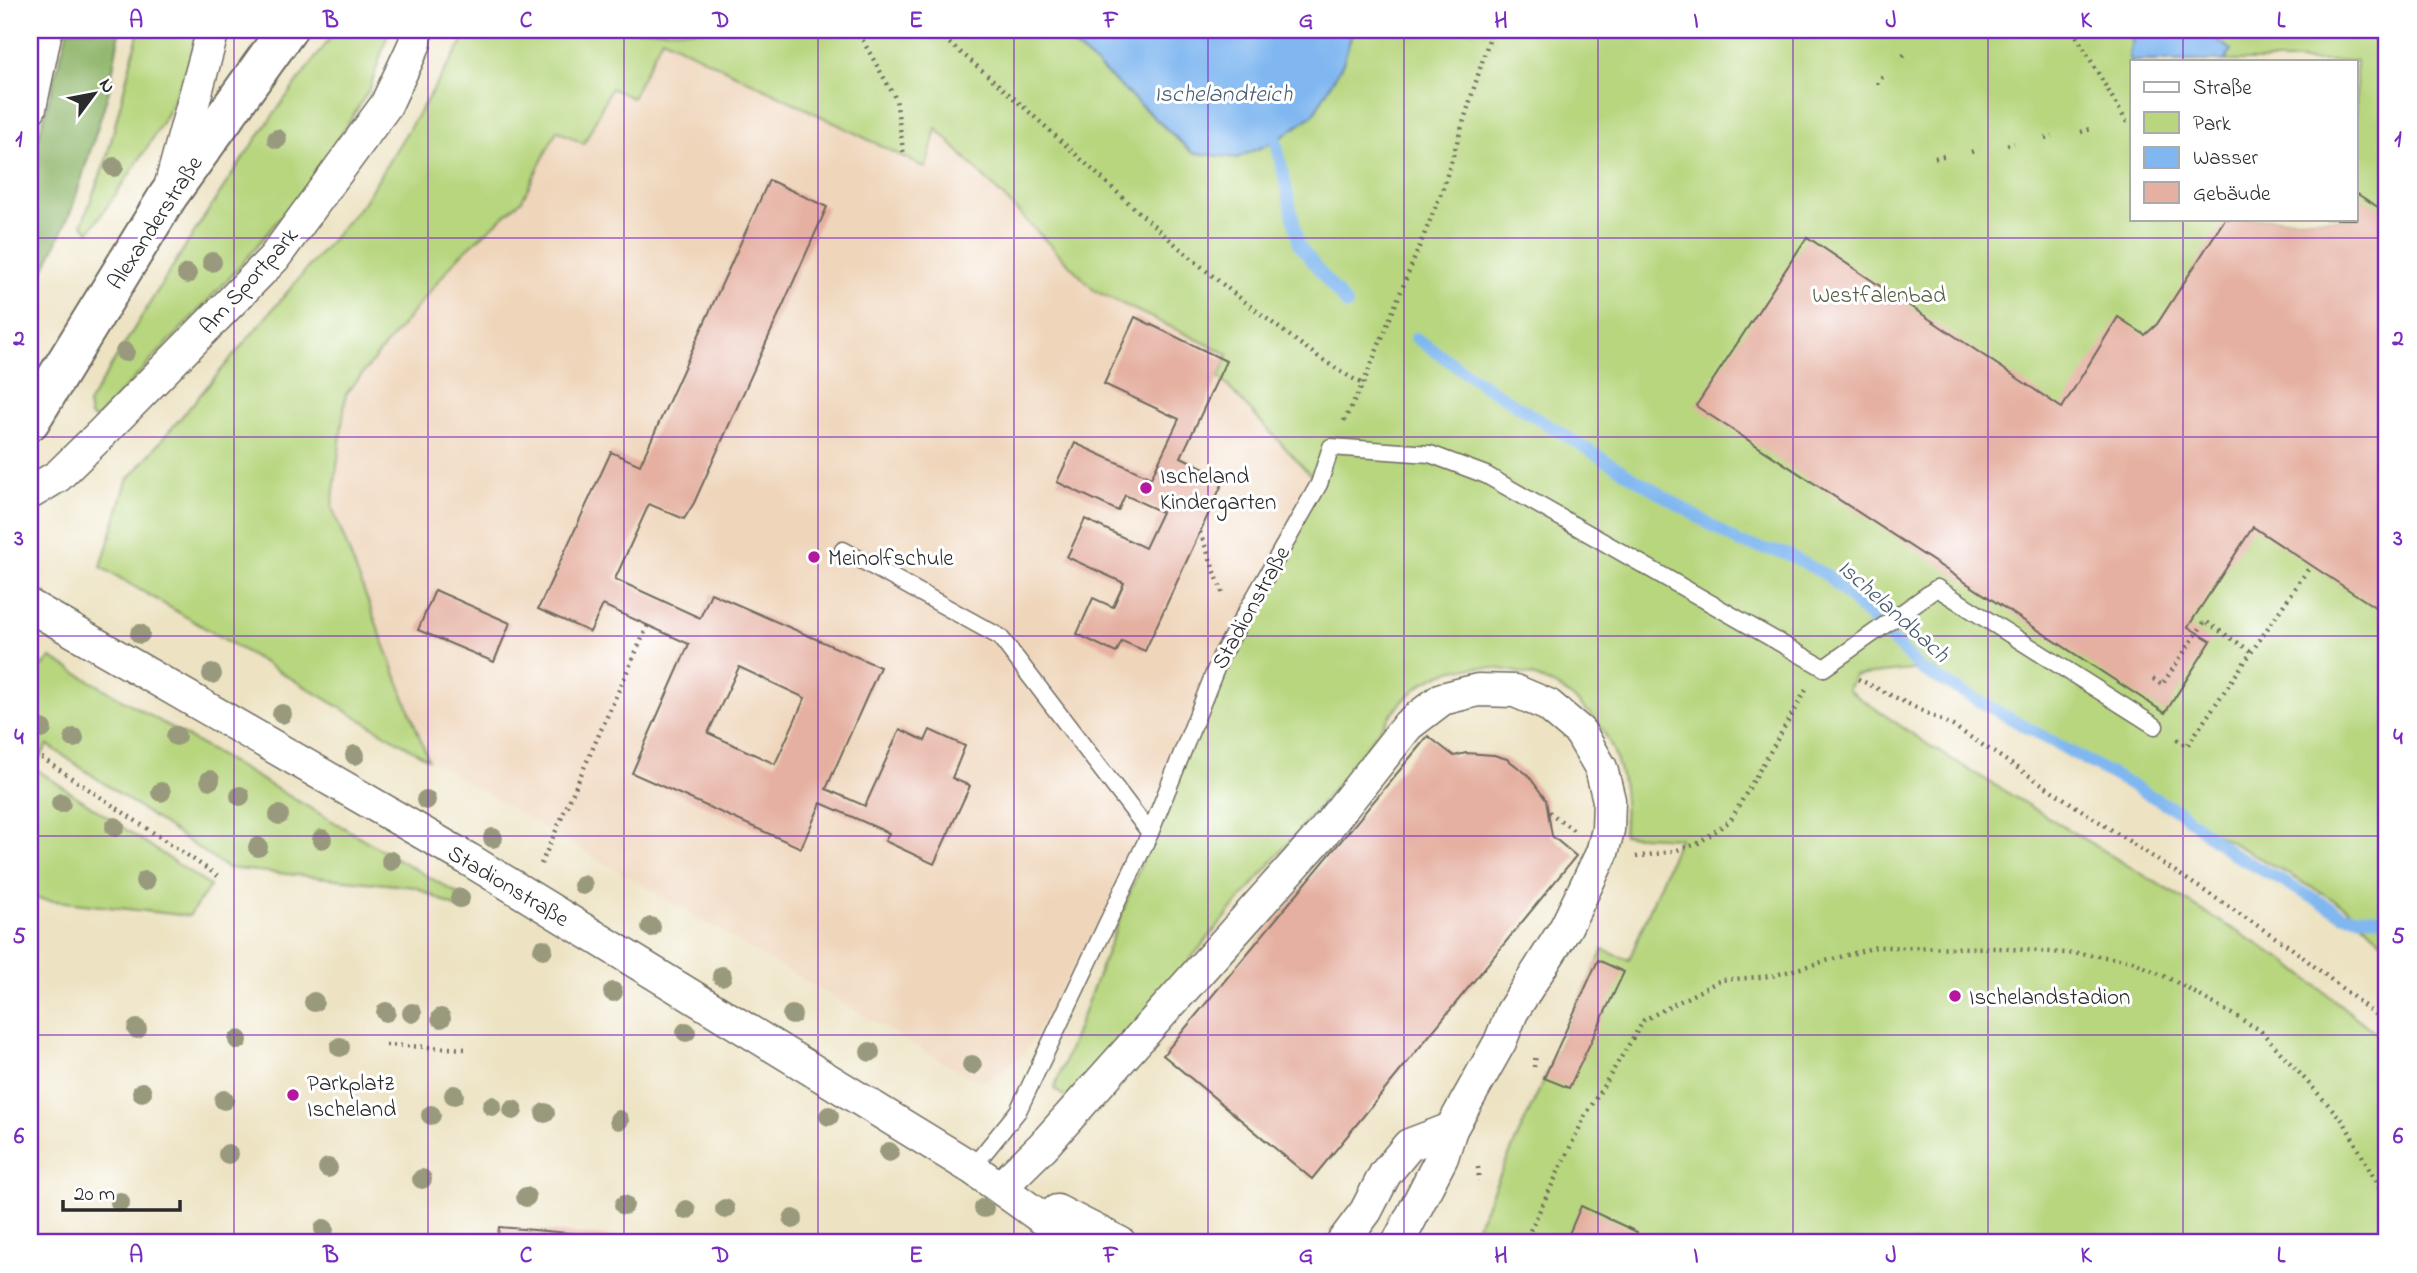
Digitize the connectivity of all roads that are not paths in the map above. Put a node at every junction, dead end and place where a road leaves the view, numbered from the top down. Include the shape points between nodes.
1 (46, 30) edge
2 (213, 30) edge
3 (287, 30) edge
4 (416, 30) edge
5 (30, 108) edge
6 (168, 196) junction
7 (30, 421) edge
8 (30, 493) edge
9 (843, 550) dead end
10 (33, 606) edge
11 (2155, 726) road end
12 (1150, 833) junction
13 (1451, 1129) junction
14 (972, 1168) junction
15 (1001, 1187) junction
16 (1077, 1243) edge
17 (1120, 1243) edge
18 (1342, 1243) edge
19 (1398, 1243) edge

1 - 5 street
2 - 6 street
3 - 6 main road, Alexanderstraße
4 - 8 street, Am Sportpark via 415,43 386,104 274,258 58,476
6 - 7 main road, Alexanderstraße
9 - 12 lane via 1000,637
10 - 14 street, Stadionstraße via 468,859
11 - 12 lane, Stadionstraße via 1937,588 1824,668 1486,475 1430,454 1331,447 1319,484 1221,656
12 - 14 lane, Stadionstraße via 1018,1111
13 - 15 street via 1512,1012 1566,927 1602,853 1608,830 1609,800 1601,768 1580,732 1548,705 1515,691 1478,690 1442,699 1408,725 1282,879
13 - 18 street via 1409,1145 1384,1174 1366,1211
13 - 19 street via 1442,1157
14 - 15 street, Stadionstraße
15 - 16 street, Stadionstraße
15 - 17 street, Stadionstraße

